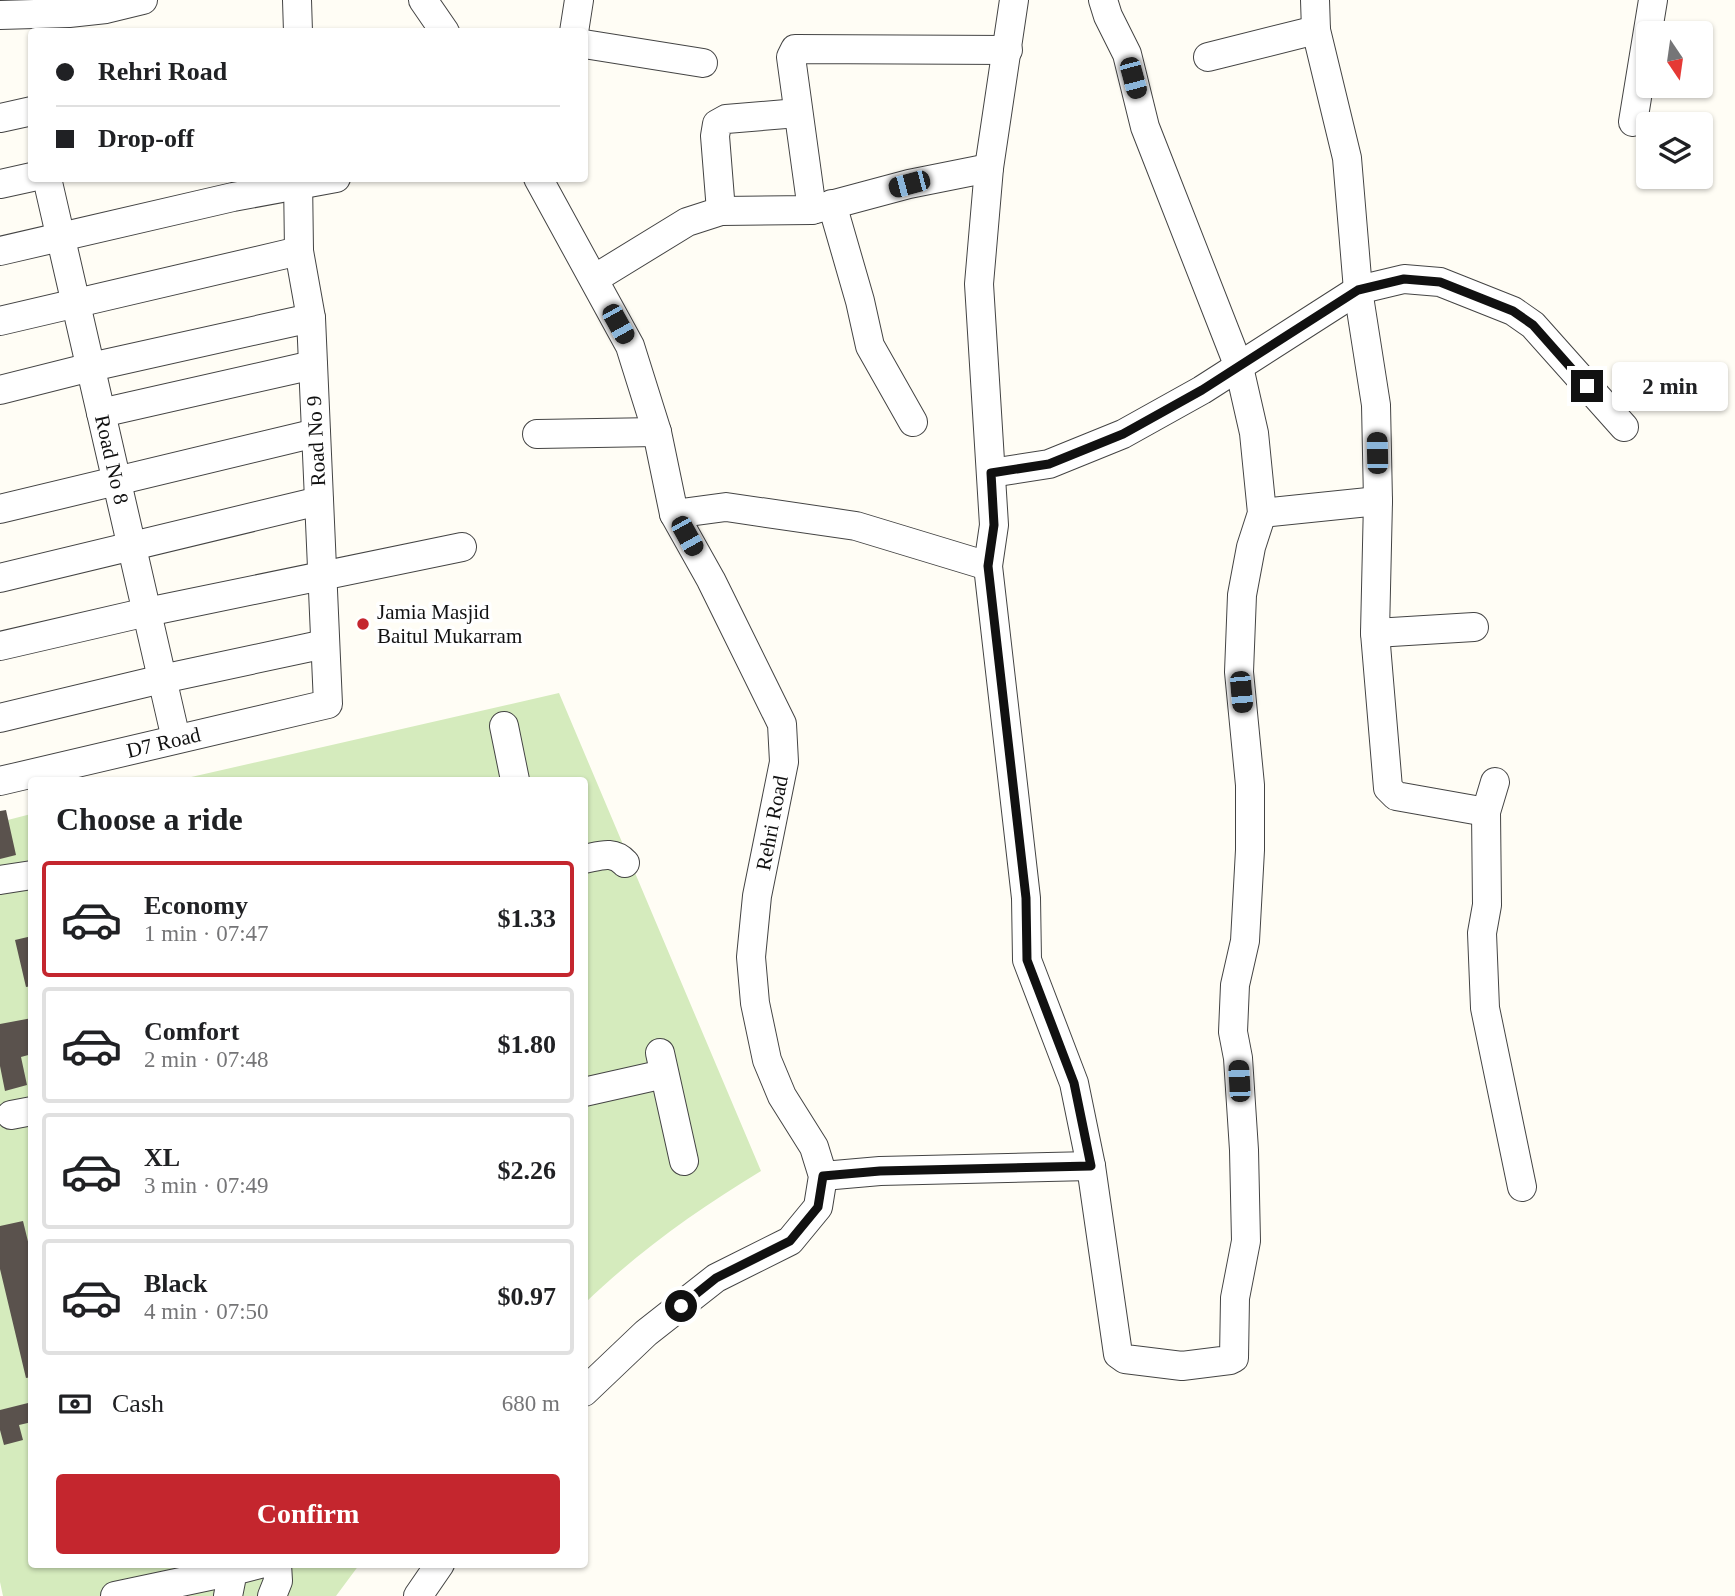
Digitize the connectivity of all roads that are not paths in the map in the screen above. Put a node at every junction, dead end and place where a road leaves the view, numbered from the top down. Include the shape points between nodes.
1 (143, 0) edge
2 (297, 0) edge
3 (423, 0) edge
4 (579, 0) edge
5 (1014, 0) edge
6 (1103, 0) edge
7 (1316, 0) edge
8 (1653, 0) edge
9 (0, 15) edge
10 (298, 28) edge
11 (441, 28) edge
12 (575, 28) edge
13 (1316, 30) junction
14 (588, 45) edge
15 (1008, 50) junction
16 (1208, 57) dead end
17 (703, 63) dead end
18 (28, 112) edge
19 (798, 113) junction
20 (0, 117) edge
21 (1633, 122) dead end
22 (989, 168) junction
23 (28, 178) edge
24 (48, 182) edge
25 (294, 182) edge
26 (298, 182) edge
27 (0, 184) edge
28 (546, 185) edge
29 (822, 207) junction
30 (721, 211) junction
31 (60, 236) junction
32 (0, 251) edge
33 (299, 251) junction
34 (594, 279) junction
35 (1358, 290) junction
36 (76, 303) junction
37 (311, 318) junction
38 (0, 321) edge
39 (313, 365) junction
40 (90, 367) junction
41 (1239, 367) junction
42 (0, 390) edge
43 (101, 413) junction
44 (913, 422) dead end
45 (1624, 427) dead end
46 (657, 432) junction
47 (316, 433) junction
48 (537, 434) dead end
49 (991, 473) junction
50 (117, 481) junction
51 (1378, 501) junction
52 (319, 502) junction
53 (0, 509) edge
54 (1262, 513) junction
55 (674, 514) junction
56 (132, 546) junction
57 (462, 547) dead end
58 (988, 566) junction
59 (322, 575) junction
60 (0, 578) edge
61 (147, 612) junction
62 (1474, 627) dead end
63 (1375, 633) junction
64 (325, 644) junction
65 (0, 646) edge
66 (162, 679) junction
67 (328, 704) joint
68 (0, 718) edge
69 (504, 726) dead end
70 (176, 739) junction
71 (514, 777) edge
72 (0, 781) edge
73 (1495, 782) dead end
74 (1486, 812) junction
75 (588, 858) edge
76 (625, 863) dead end
77 (28, 876) edge
78 (0, 880) edge
79 (588, 1091) edge
80 (684, 1161) dead end
81 (1091, 1166) junction
82 (823, 1176) junction
83 (1522, 1187) dead end
84 (588, 1388) edge
85 (277, 1568) edge
86 (437, 1568) edge
87 (240, 1577) edge
88 (115, 1596) edge
89 (272, 1596) edge
90 (418, 1596) edge

1 - 9 street via 69,13
2 - 10 street
3 - 11 street
4 - 12 street
5 - 15 street
6 - 41 street via 1127,54 1145,127
7 - 13 street
8 - 21 street
13 - 16 street
13 - 35 street via 1347,158
14 - 17 street
15 - 19 street via 795,49 791,57
15 - 22 street
18 - 20 street
19 - 29 street
19 - 30 street via 726,119 717,124
22 - 29 street
22 - 49 street via 979,284
23 - 27 street
24 - 31 street, Road No 8
25 - 31 street
26 - 33 street, Road No 9
28 - 34 street, Rehri Road
29 - 30 street
29 - 44 street via 860,301 870,346
30 - 34 street via 687,222
31 - 32 street
31 - 36 street, Road No 8
33 - 36 street
33 - 37 street, Road No 9
34 - 46 street, Rehri Road via 630,346
35 - 41 street
35 - 45 street via 1425,279 1513,311 1533,325
35 - 51 street via 1376,405
36 - 38 street
36 - 40 street, Road No 8
37 - 39 street, Road No 9
37 - 40 street
39 - 43 street
39 - 47 street, Road No 9
40 - 42 street
40 - 43 street, Road No 8
41 - 49 street via 1123,434 1070,457
41 - 54 street via 1254,432
43 - 50 street, Road No 8
46 - 48 street
46 - 55 street, Rehri Road
47 - 50 street
47 - 52 street, Road No 9
49 - 58 street via 994,525
50 - 53 street
50 - 56 street, Road No 8
51 - 54 street
51 - 63 street
52 - 56 street
52 - 59 street, Road No 9
54 - 81 street via 1242,595 1239,672 1250,785 1250,850 1233,1032 1244,1150 1246,1241 1235,1298 1232,1359 1182,1366 1125,1359 1118,1354
55 - 58 street via 726,507 856,526
55 - 82 street, Rehri Road via 782,724 784,762 757,895 751,957 755,1003 767,1060 782,1096 814,1147
56 - 60 street
56 - 61 street, Road No 8
57 - 59 street
58 - 81 street via 1026,898 1027,960 1074,1083
59 - 61 street
59 - 64 street, Road No 9
61 - 65 street
61 - 66 street, Road No 8
62 - 63 street
63 - 74 street via 1388,789 1396,796
64 - 66 street
64 - 67 street, Road No 9
66 - 68 street
66 - 70 street, Road No 8
67 - 70 street, D7 Road
69 - 71 street
70 - 72 street, D7 Road
73 - 74 street
74 - 83 street via 1485,1008
75 - 76 street via 612,854
77 - 78 street
79 - 80 street via 662,1064
81 - 82 street
82 - 84 street via 818,1207 790,1241 716,1278
85 - 89 street
86 - 90 street
87 - 88 street

